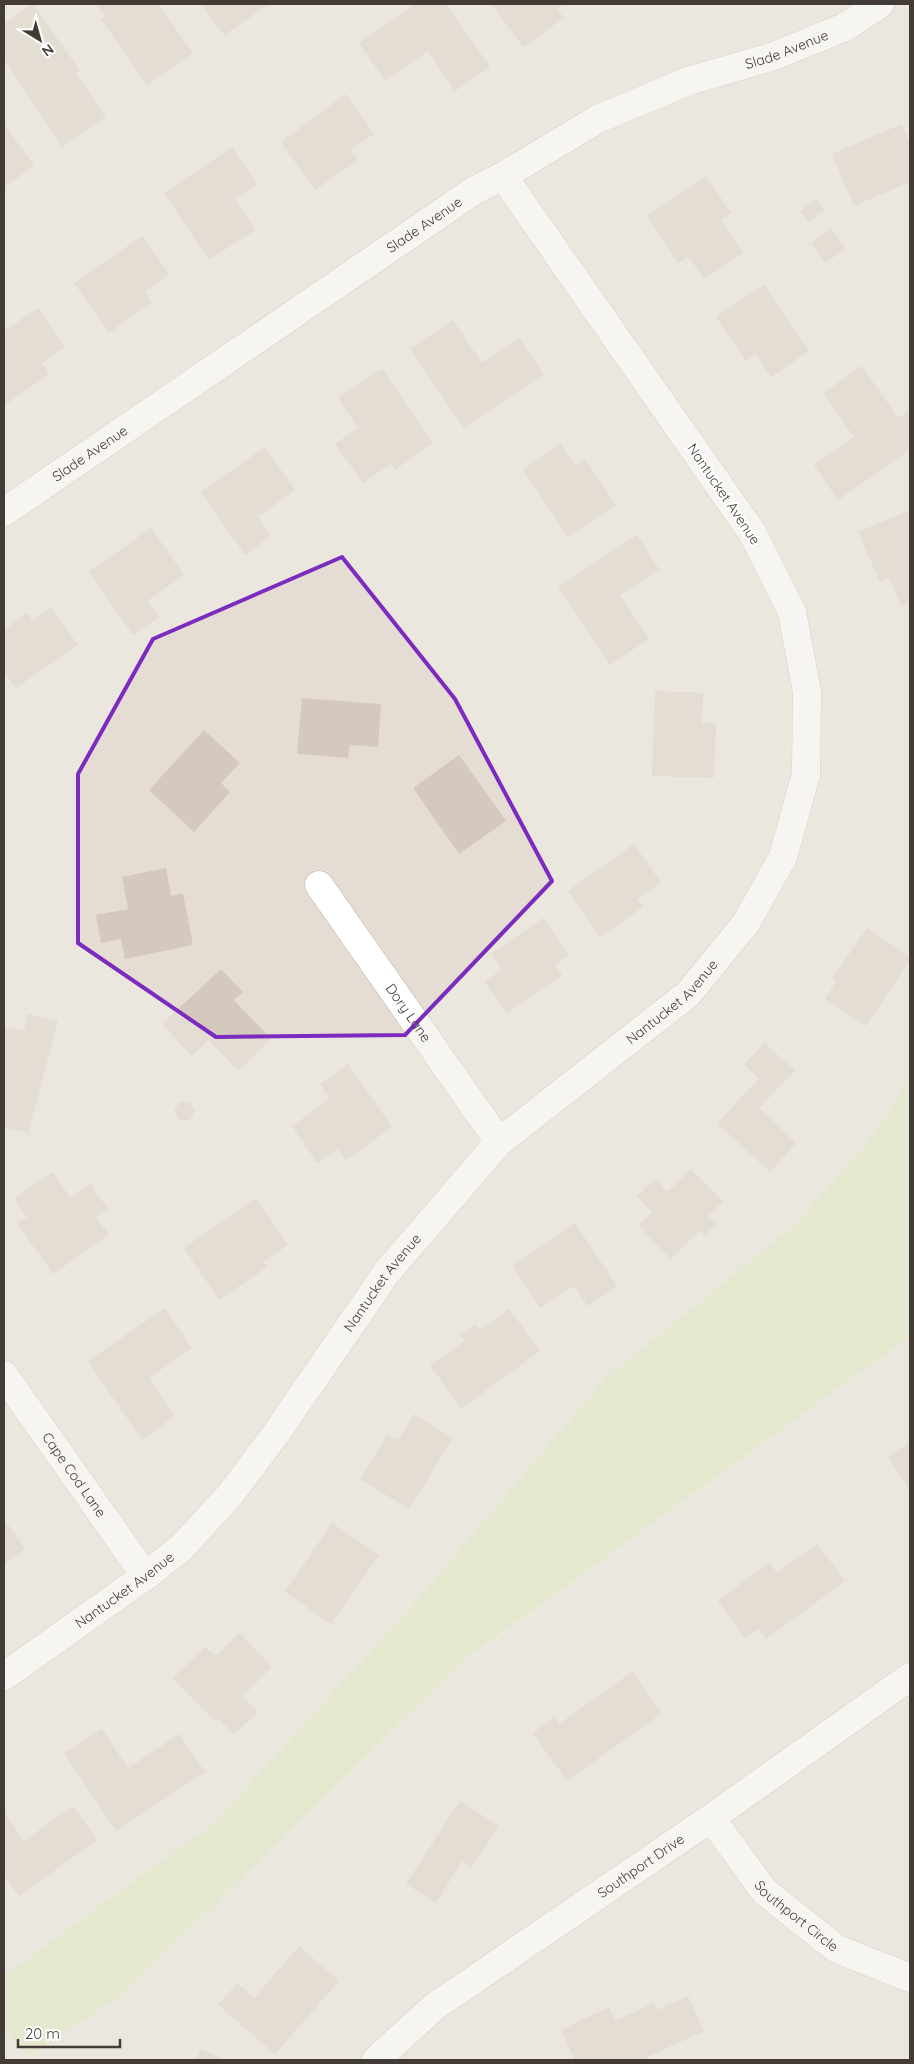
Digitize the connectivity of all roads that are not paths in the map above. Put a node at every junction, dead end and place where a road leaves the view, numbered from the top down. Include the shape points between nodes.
1 (880, 4) edge
2 (503, 176) junction
3 (4, 512) edge
4 (319, 885) dead end
5 (499, 1142) junction
6 (4, 1375) edge
7 (147, 1575) junction
8 (4, 1676) edge
9 (910, 1678) edge
10 (711, 1818) junction
11 (910, 1978) edge
12 (376, 2060) edge

1 - 2 street, Slade Avenue via 845,27 771,57 688,81 598,119
2 - 3 street, Slade Avenue via 475,190
2 - 5 street, Nantucket Avenue via 753,534 792,612 807,692 806,774 783,857 746,923 688,994
4 - 5 street, Dory Lane
5 - 7 street, Nantucket Avenue via 387,1272 230,1495 181,1548
6 - 7 street, Cape Cod Lane
7 - 8 street, Nantucket Avenue
9 - 10 street, Southport Drive
10 - 11 street, Southport Circle via 765,1892 837,1949
10 - 12 street, Southport Drive via 434,2006

